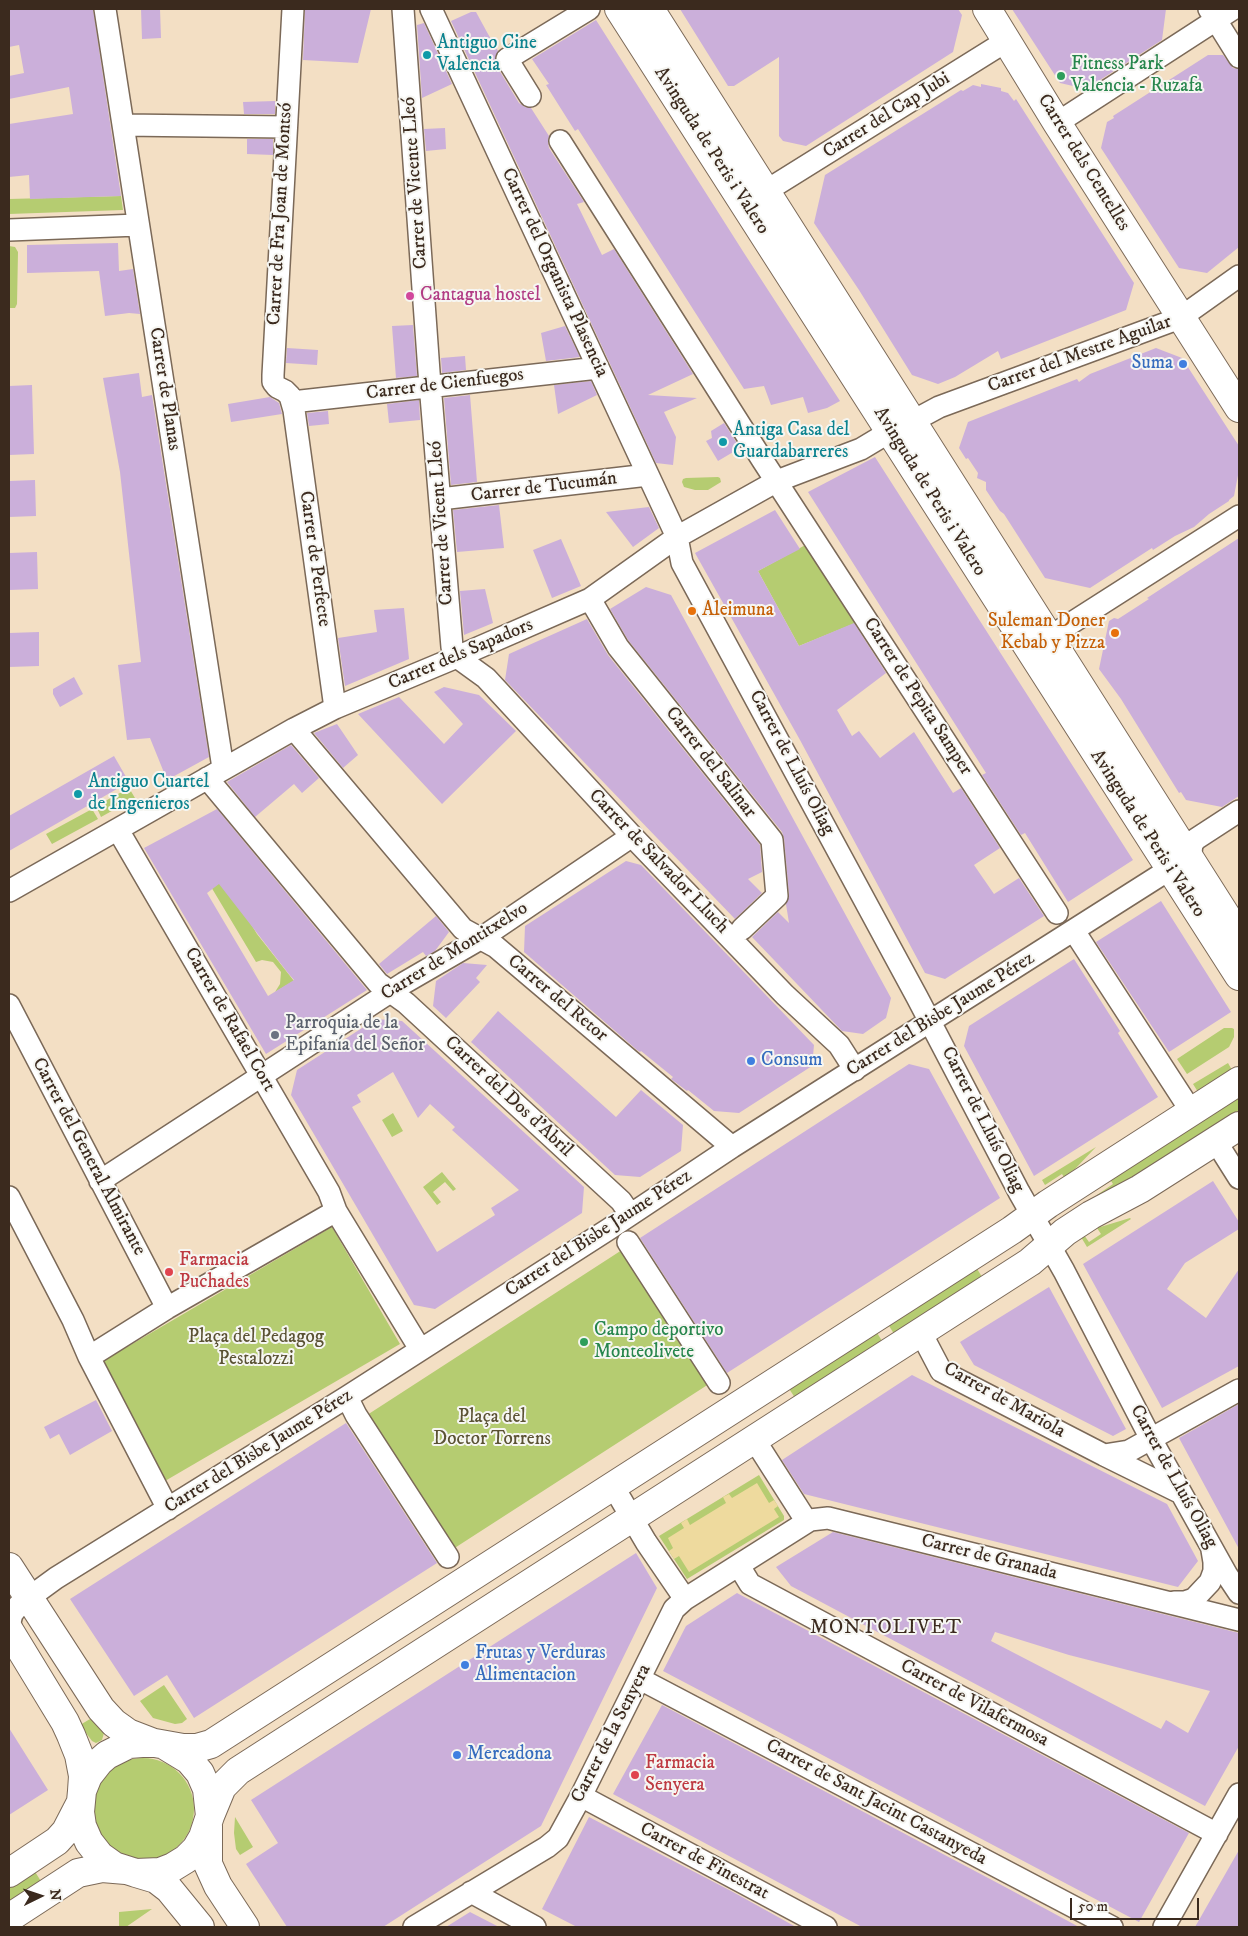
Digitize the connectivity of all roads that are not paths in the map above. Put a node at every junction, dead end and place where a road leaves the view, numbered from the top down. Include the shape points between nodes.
1 (105, 9) edge
2 (293, 9) edge
3 (589, 9) edge
4 (619, 9) edge
5 (650, 9) edge
6 (987, 9) edge
7 (1219, 13) edge
8 (434, 14) edge
9 (403, 16) edge
10 (1008, 40) junction
11 (1239, 56) edge
12 (530, 96) dead end
13 (1057, 123) junction
14 (123, 125) junction
15 (286, 126) junction
16 (560, 140) dead end
17 (766, 191) junction
18 (138, 225) junction
19 (9, 230) edge
20 (1239, 276) edge
21 (1180, 318) junction
22 (598, 368) junction
23 (431, 387) junction
24 (293, 406) junction
25 (1239, 408) edge
26 (902, 426) junction
27 (648, 475) junction
28 (777, 481) junction
29 (440, 499) junction
30 (1239, 516) edge
31 (677, 537) junction
32 (590, 599) junction
33 (1039, 643) junction
34 (457, 657) junction
35 (335, 708) junction
36 (294, 729) junction
37 (215, 773) junction
38 (1239, 811) edge
39 (118, 830) junction
40 (632, 836) junction
41 (1181, 866) junction
42 (9, 891) edge
43 (1057, 913) dead end
44 (742, 929) dead end
45 (1074, 931) junction
46 (1239, 936) edge
47 (480, 939) junction
48 (1239, 976) edge
49 (391, 991) junction
50 (9, 1005) edge
51 (930, 1021) junction
52 (855, 1070) junction
53 (262, 1075) junction
54 (1239, 1080) edge
55 (1191, 1111) junction
56 (1239, 1126) edge
57 (1215, 1140) junction
58 (732, 1147) junction
59 (1239, 1178) edge
60 (100, 1180) junction
61 (9, 1196) edge
62 (336, 1211) junction
63 (630, 1214) junction
64 (1032, 1216) junction
65 (628, 1242) dead end
66 (1049, 1245) junction
67 (167, 1308) junction
68 (920, 1331) junction
69 (420, 1349) junction
70 (90, 1356) junction
71 (719, 1383) dead end
72 (1239, 1390) edge
73 (347, 1397) junction
74 (754, 1439) junction
75 (1151, 1439) junction
76 (1104, 1455) junction
77 (613, 1486) junction
78 (1181, 1493) junction
79 (168, 1509) junction
80 (631, 1518) junction
81 (801, 1526) junction
82 (1210, 1546) junction
83 (448, 1557) dead end
84 (739, 1566) junction
85 (9, 1567) edge
86 (1239, 1593) edge
87 (29, 1598) junction
88 (685, 1599) junction
89 (1171, 1602) junction
90 (1239, 1620) edge
91 (10, 1633) edge
92 (640, 1679) junction
93 (160, 1744) junction
94 (1239, 1794) edge
95 (581, 1796) junction
96 (81, 1798) junction
97 (209, 1821) junction
98 (1217, 1834) junction
99 (131, 1871) junction
100 (9, 1873) edge
101 (472, 1892) junction
102 (9, 1918) edge
103 (200, 1927) edge
104 (244, 1927) edge
105 (414, 1927) edge
106 (535, 1927) edge
107 (826, 1927) edge
108 (1112, 1927) edge
109 (1164, 1927) edge

1 - 14 street, Carrer de Planas
2 - 15 street, Carrer de Fra Joan de Montsó
3 - 12 street via 507,59
4 - 26 main road, Avinguda de Peris i Valero
5 - 17 main road, Avinguda de Peris i Valero
6 - 10 main road, Carrer dels Centelles
7 - 11 street
7 - 13 street
8 - 9 street via 414,10
8 - 22 street, Carrer del Organista Plasencia
9 - 23 street, Carrer de Vicente Lleó
10 - 13 main road, Carrer dels Centelles
10 - 17 street, Carrer del Cap Jubi
13 - 21 main road, Carrer dels Centelles
14 - 15 street
14 - 18 street, Carrer de Planas
15 - 24 street, Carrer de Fra Joan de Montsó via 273,382 290,396
16 - 28 street, Carrer de Pepita Samper
17 - 26 main road, Avinguda de Peris i Valero
18 - 19 street
18 - 37 street, Carrer de Planas
20 - 21 street, Carrer del Mestre Aguilar
21 - 25 main road, Carrer dels Centelles
21 - 26 street, Carrer del Mestre Aguilar via 939,407
22 - 23 street, Carrer de Cienfuegos
22 - 27 street, Carrer del Organista Plasencia
23 - 24 street, Carrer de Cienfuegos
23 - 29 street, Carrer de Vicent Lleó
24 - 35 street, Carrer de Perfecte
26 - 28 street, Carrer dels Sapadors via 861,449
26 - 33 main road, Avinguda de Peris i Valero
27 - 29 street, Carrer de Tucumán
27 - 31 street, Carrer del Organista Plasencia
28 - 31 street, Carrer dels Sapadors
28 - 43 street, Carrer de Pepita Samper
29 - 34 street, Carrer de Vicent Lleó via 450,639
30 - 33 street
31 - 32 street, Carrer dels Sapadors
31 - 51 street, Carrer de Lluís Oliag via 682,563
32 - 34 street, Carrer dels Sapadors
32 - 44 street, Carrer del Salinar via 618,647 772,840 777,896
33 - 41 main road, Avinguda de Peris i Valero
34 - 35 street, Carrer dels Sapadors
34 - 40 street, Carrer de Salvador Lluch via 486,678
35 - 36 street, Carrer dels Sapadors
36 - 37 street, Carrer dels Sapadors
36 - 47 street, Carrer del Retor via 464,929
37 - 39 street, Carrer dels Sapadors
37 - 49 street, Carrer del Dos d'Abril via 378,983
38 - 41 street via 1196,839
39 - 42 street, Carrer dels Sapadors
39 - 53 street, Carrer de Rafael Cort
40 - 47 street, Carrer de Montitxelvo
40 - 52 street, Carrer de Salvador Lluch via 785,995 839,1045
41 - 45 street, Carrer del Bisbe Jaume Pérez
41 - 46 main road, Avinguda de Peris i Valero
41 - 48 main road, Avinguda de Peris i Valero
45 - 51 street, Carrer del Bisbe Jaume Pérez
45 - 55 street
47 - 49 street, Carrer de Montitxelvo
47 - 58 street, Carrer del Retor via 496,947
49 - 53 street, Carrer de Montitxelvo
49 - 63 street, Carrer del Dos d'Abril via 616,1196
50 - 60 street, Carrer del General Almirante
51 - 52 street, Carrer del Bisbe Jaume Pérez
51 - 64 street, Carrer de Lluís Oliag
52 - 58 street, Carrer del Bisbe Jaume Pérez
53 - 60 street, Carrer de Montitxelvo
53 - 62 street, Carrer de Rafael Cort via 329,1192
54 - 55 main road
55 - 64 main road
56 - 57 main road
57 - 59 street
57 - 66 main road
58 - 63 street, Carrer del Bisbe Jaume Pérez
60 - 67 street, Carrer del General Almirante
61 - 70 street
62 - 67 street
62 - 69 street
63 - 69 street, Carrer del Bisbe Jaume Pérez
64 - 66 street, Carrer de Lluís Oliag
64 - 77 main road
65 - 71 street
66 - 68 main road via 1030,1262
66 - 75 street, Carrer de Lluís Oliag
67 - 70 street
68 - 74 main road
68 - 76 street, Carrer de Mariola via 941,1371
69 - 73 street, Carrer del Bisbe Jaume Pérez
70 - 79 street
72 - 75 street
73 - 79 street, Carrer del Bisbe Jaume Pérez
73 - 83 street
74 - 80 main road
74 - 81 street
75 - 76 street via 1129,1451
75 - 78 street, Carrer de Lluís Oliag
76 - 78 street, Carrer de Mariola
77 - 80 street
77 - 93 main road via 211,1744 197,1748
78 - 82 street, Carrer de Lluís Oliag
79 - 87 street, Carrer del Bisbe Jaume Pérez
80 - 88 street
80 - 97 main road via 238,1771 222,1787
81 - 84 street, Carrer de la Senyera
81 - 89 street, Carrer de Granada via 828,1518
82 - 86 street, Carrer de Lluís Oliag
82 - 89 street, Carrer de Granada via 1214,1571 1210,1582 1194,1599
84 - 88 street, Carrer de la Senyera
84 - 98 street, Carrer de Vilafermosa via 750,1584
85 - 87 main road
87 - 91 street, Carrer del Bisbe Jaume Pérez via 12,1614
87 - 93 main road via 101,1709 128,1733
88 - 92 street, Carrer de la Senyera via 674,1609
89 - 90 street, Carrer de Granada
91 - 96 main road via 71,1735 83,1776
92 - 95 street, Carrer de la Senyera
92 - 108 street, Carrer de Sant Jacint Castanyeda
93 - 96 main road via 130,1744 107,1755 88,1776
93 - 97 main road via 189,1760 200,1773 207,1789
94 - 98 street
95 - 101 street, Carrer de la Senyera via 558,1838
95 - 107 street, Carrer de Finestrat
96 - 99 main road via 82,1826 89,1842 114,1866
96 - 100 main road via 66,1831 57,1841
97 - 99 main road via 196,1849 186,1859 160,1872
97 - 104 main road via 208,1864
98 - 109 street
99 - 102 main road via 102,1868 78,1873
99 - 103 main road via 156,1879
101 - 105 street, Carrer de la Senyera
101 - 106 street

